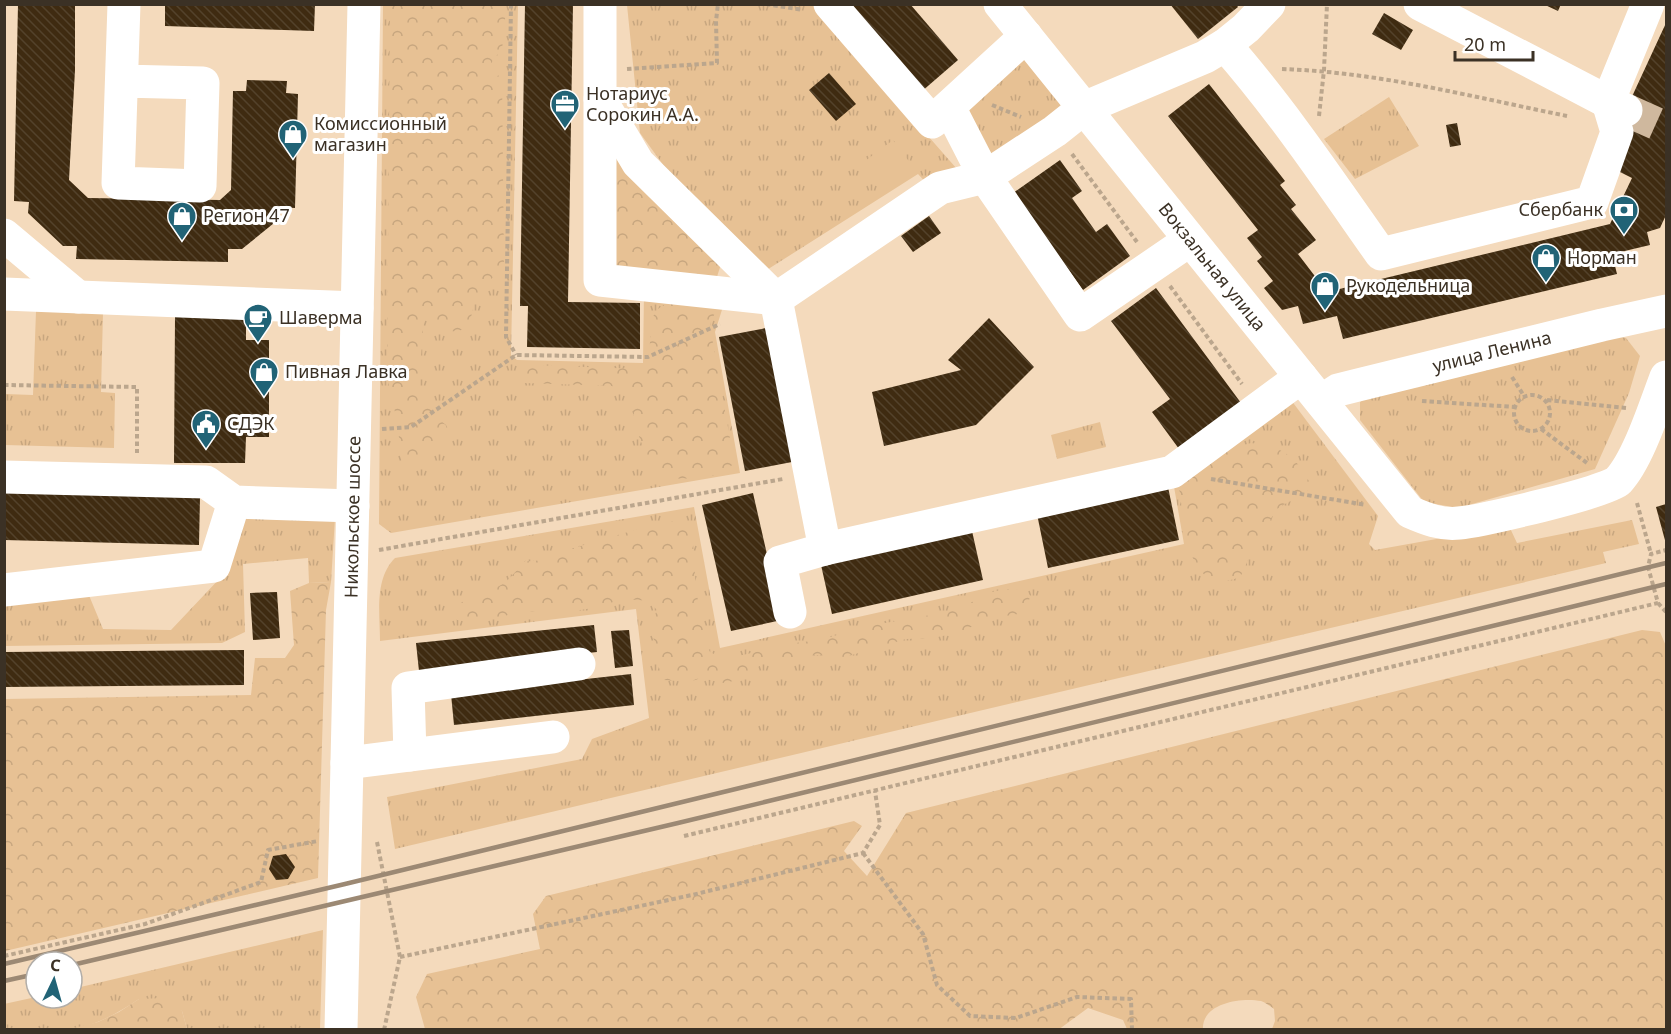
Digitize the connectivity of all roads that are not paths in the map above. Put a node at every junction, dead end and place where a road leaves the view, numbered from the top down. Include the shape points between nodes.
1 (124, 4) edge
2 (364, 4) edge
3 (600, 4) edge
4 (830, 4) edge
5 (1000, 4) edge
6 (1269, 4) edge
7 (1648, 4) edge
8 (1431, 8) edge
9 (1026, 36) junction
10 (1235, 56) junction
11 (122, 81) dead end
12 (600, 85) junction
13 (957, 100) junction
14 (1617, 106) junction
15 (1084, 108) junction
16 (985, 177) junction
17 (4, 235) edge
18 (1190, 240) junction
19 (4, 294) edge
20 (78, 297) junction
21 (776, 299) junction
22 (357, 308) junction
23 (1666, 311) edge
24 (1666, 378) edge
25 (1311, 389) junction
26 (1659, 417) edge
27 (4, 477) edge
28 (234, 502) junction
29 (353, 506) junction
30 (825, 549) junction
31 (4, 590) edge
32 (790, 612) dead end
33 (579, 664) dead end
34 (553, 737) dead end
35 (410, 755) junction
36 (347, 763) junction
37 (341, 1029) edge

1 - 11 street
2 - 22 street, Никольское шоссе
3 - 12 street
4 - 13 street via 932,122
5 - 9 street, Вокзальная улица
6 - 10 street via 1246,28
7 - 14 street
8 - 14 street
9 - 13 street
9 - 15 street, Вокзальная улица
10 - 14 street via 1381,254 1592,202 1617,132
10 - 15 street via 1205,57
12 - 21 street via 638,163
12 - 21 street via 600,280
13 - 16 street
15 - 16 street
15 - 18 street, Вокзальная улица
16 - 18 street via 1080,315
16 - 21 street via 940,188
17 - 20 street
18 - 25 street, Вокзальная улица
19 - 20 street
20 - 22 street
21 - 30 street
22 - 29 street, Никольское шоссе
23 - 25 street, улица Ленина via 1338,390
24 - 26 street
25 - 26 street, Вокзальная улица via 1421,517 1458,524 1593,493 1616,483
25 - 30 street, улица Ленина via 1260,408 1172,472
27 - 28 street via 206,482
28 - 29 street
28 - 31 street via 214,566
29 - 36 street, Никольское шоссе
30 - 32 street via 780,562
33 - 35 street via 408,687
34 - 35 street
35 - 36 street
36 - 37 street, Никольское шоссе

